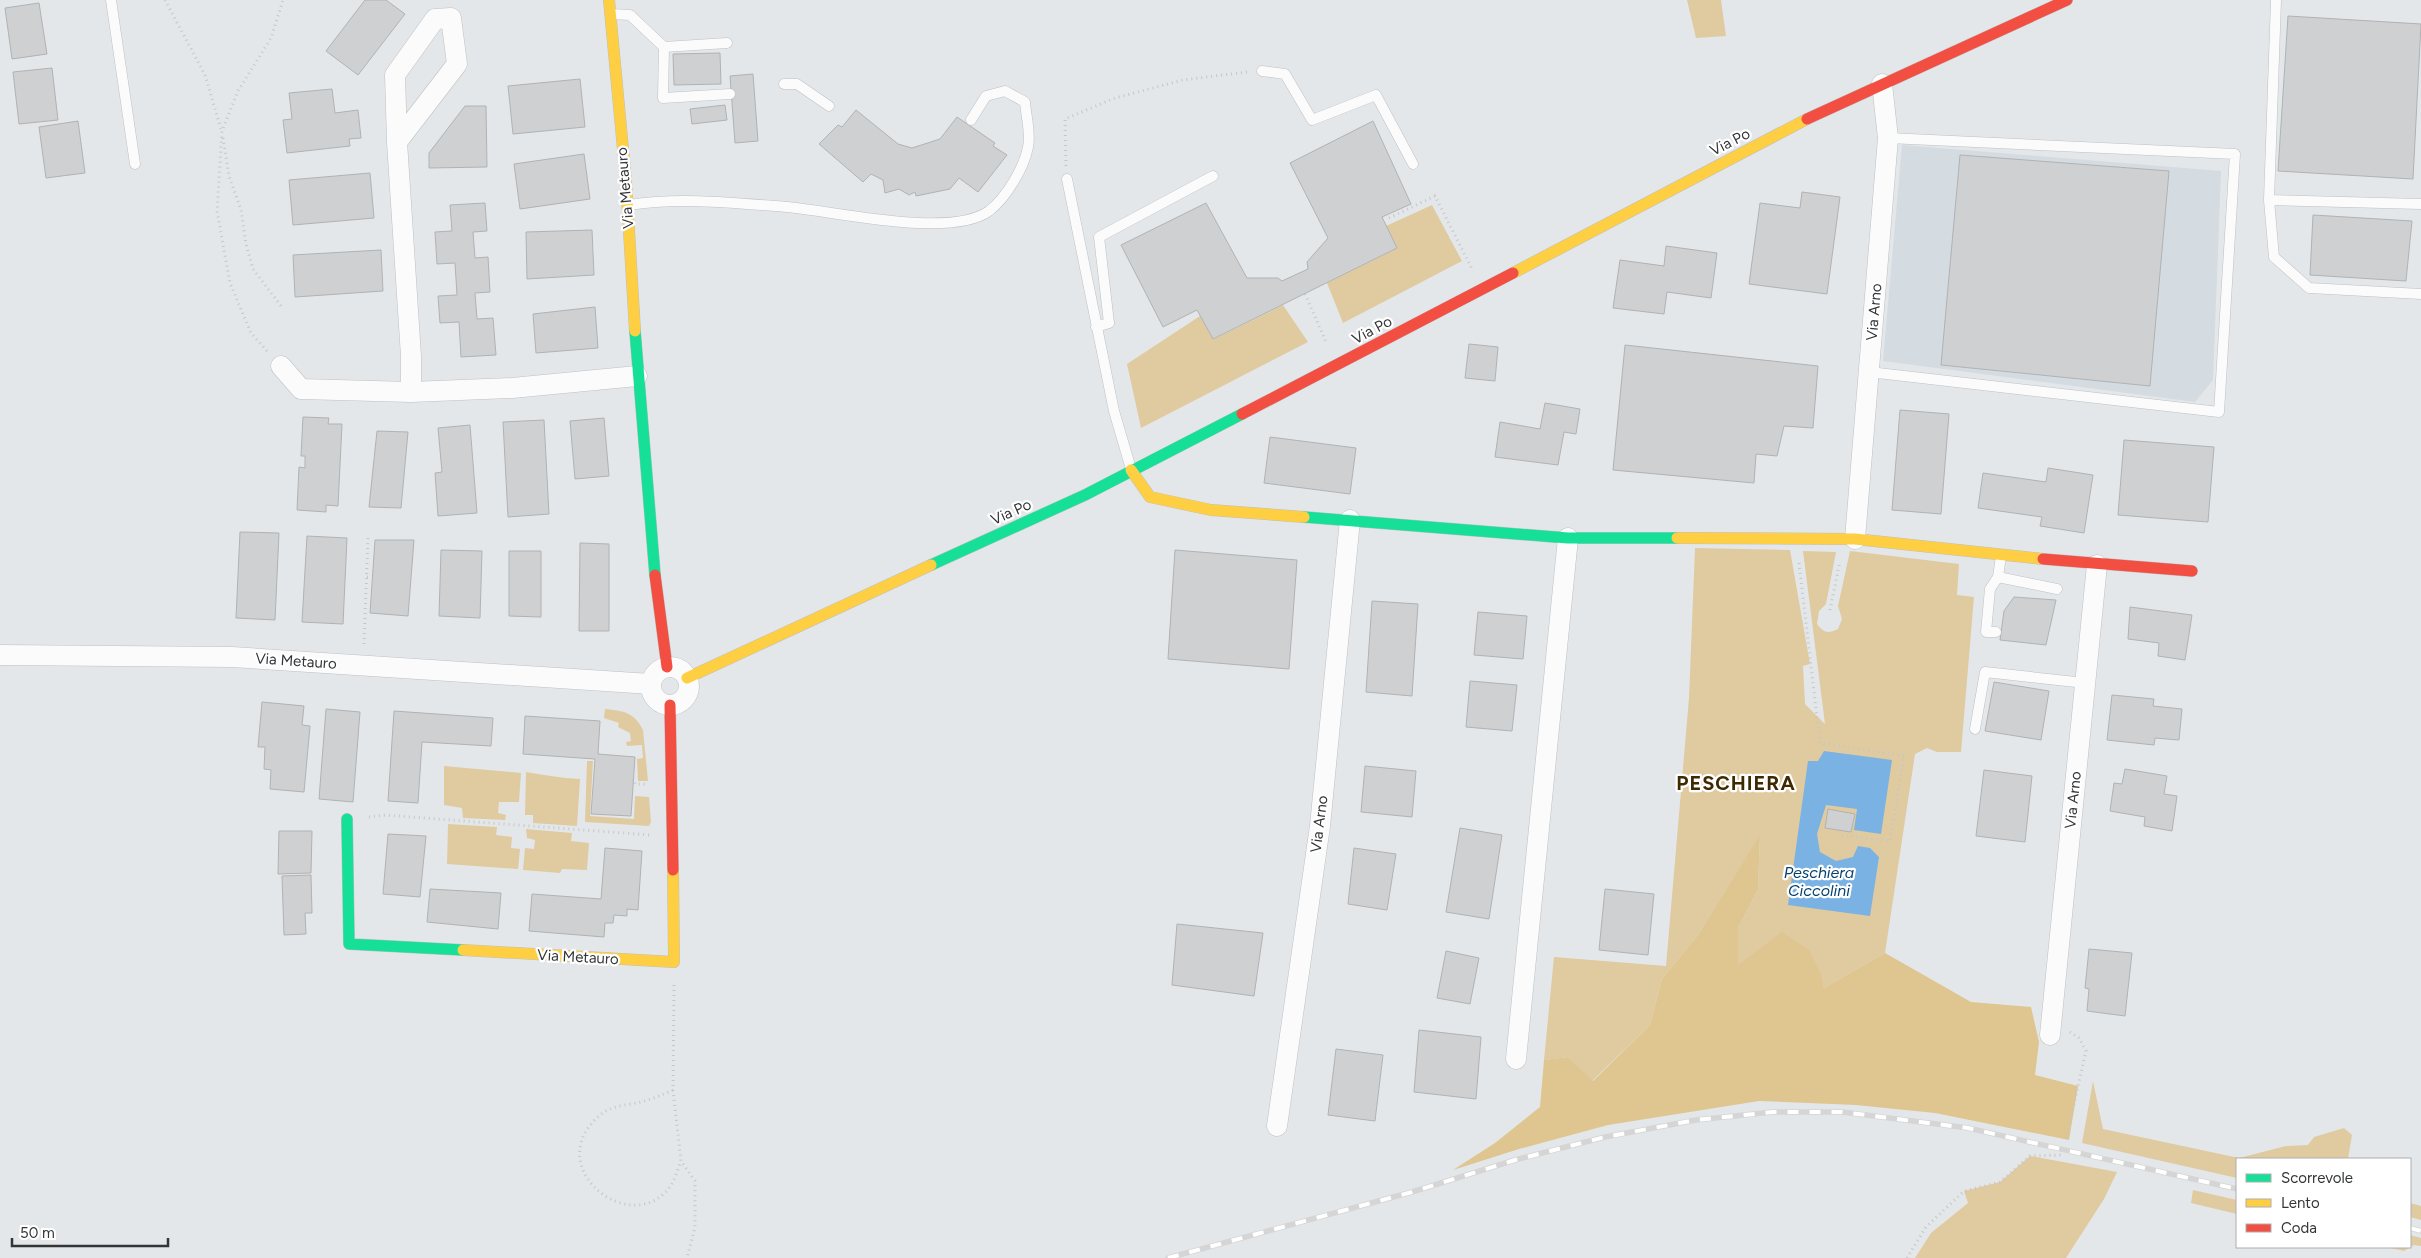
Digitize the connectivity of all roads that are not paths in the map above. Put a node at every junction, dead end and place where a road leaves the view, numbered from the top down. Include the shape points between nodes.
1 (111, 0) edge
2 (609, 0) edge
3 (2067, 0) edge
4 (2276, 0) edge
5 (610, 14) junction
6 (727, 43) dead end
7 (664, 47) junction
8 (1262, 71) road end
9 (784, 84) dead end
10 (1882, 84) junction
11 (730, 94) dead end
12 (829, 106) dead end
13 (971, 120) dead end
14 (1888, 138) junction
15 (397, 142) junction
16 (135, 164) dead end
17 (1413, 164) dead end
18 (1213, 176) dead end
19 (1067, 179) road end
20 (2269, 200) junction
21 (2421, 204) edge
22 (628, 205) junction
23 (2421, 294) edge
24 (1096, 327) junction
25 (281, 366) road end
26 (1869, 372) junction
27 (637, 376) junction
28 (411, 392) junction
29 (1131, 470) junction
30 (1350, 520) junction
31 (1568, 538) junction
32 (1850, 540) junction
33 (2001, 555) junction
34 (2097, 566) junction
35 (2192, 571) dead end
36 (1998, 577) junction
37 (2057, 589) dead end
38 (1996, 632) dead end
39 (0, 655) edge
40 (667, 667) junction
41 (687, 678) junction
42 (651, 684) junction
43 (2085, 684) junction
44 (670, 705) junction
45 (1975, 729) dead end
46 (347, 819) road end
47 (2050, 1035) road end
48 (1516, 1059) dead end
49 (1277, 1126) dead end

1 - 16 lane
2 - 5 street, Via Metauro
3 - 10 street, Via Po
4 - 20 lane
5 - 7 lane via 630,14
5 - 22 street, Via Metauro
6 - 7 lane
7 - 11 lane via 663,98
8 - 17 lane via 1285,74 1312,120 1376,94
9 - 12 lane via 797,84
10 - 14 street, Via Arno
10 - 29 street, Via Po via 1723,162 1337,366
13 - 22 lane via 986,96 1005,91 1025,102 1029,147 1012,187 988,212 959,222 898,222 788,207 659,200
14 - 26 street, Via Arno
14 - 26 lane via 2235,154 2219,412
15 - 15 street via 395,75 435,19 451,18 457,64
15 - 28 street
18 - 24 lane via 1099,237 1109,322
19 - 24 lane
20 - 21 lane
20 - 23 lane via 2274,257 2309,288
22 - 27 street, Via Metauro
24 - 29 lane
25 - 28 street via 301,389
26 - 32 street, Via Arno
27 - 28 street via 512,388
27 - 40 street, Via Metauro via 658,605
29 - 30 street via 1150,497 1211,510
29 - 41 street, Via Po via 1085,495
30 - 31 street
30 - 49 street, Via Arno via 1320,826
31 - 32 street
31 - 48 street
32 - 33 street
33 - 34 street
33 - 36 lane
34 - 35 street
34 - 43 street, Via Arno
36 - 37 lane
36 - 38 lane via 1990,589 1986,632
39 - 42 street, Via Metauro via 232,657
40 - 41 street via 679,669
40 - 42 street via 656,673
41 - 44 street via 686,696
42 - 44 street via 651,691 658,701
43 - 45 lane via 1985,672
43 - 47 street, Via Arno
44 - 46 street, Via Metauro via 674,962 349,944

